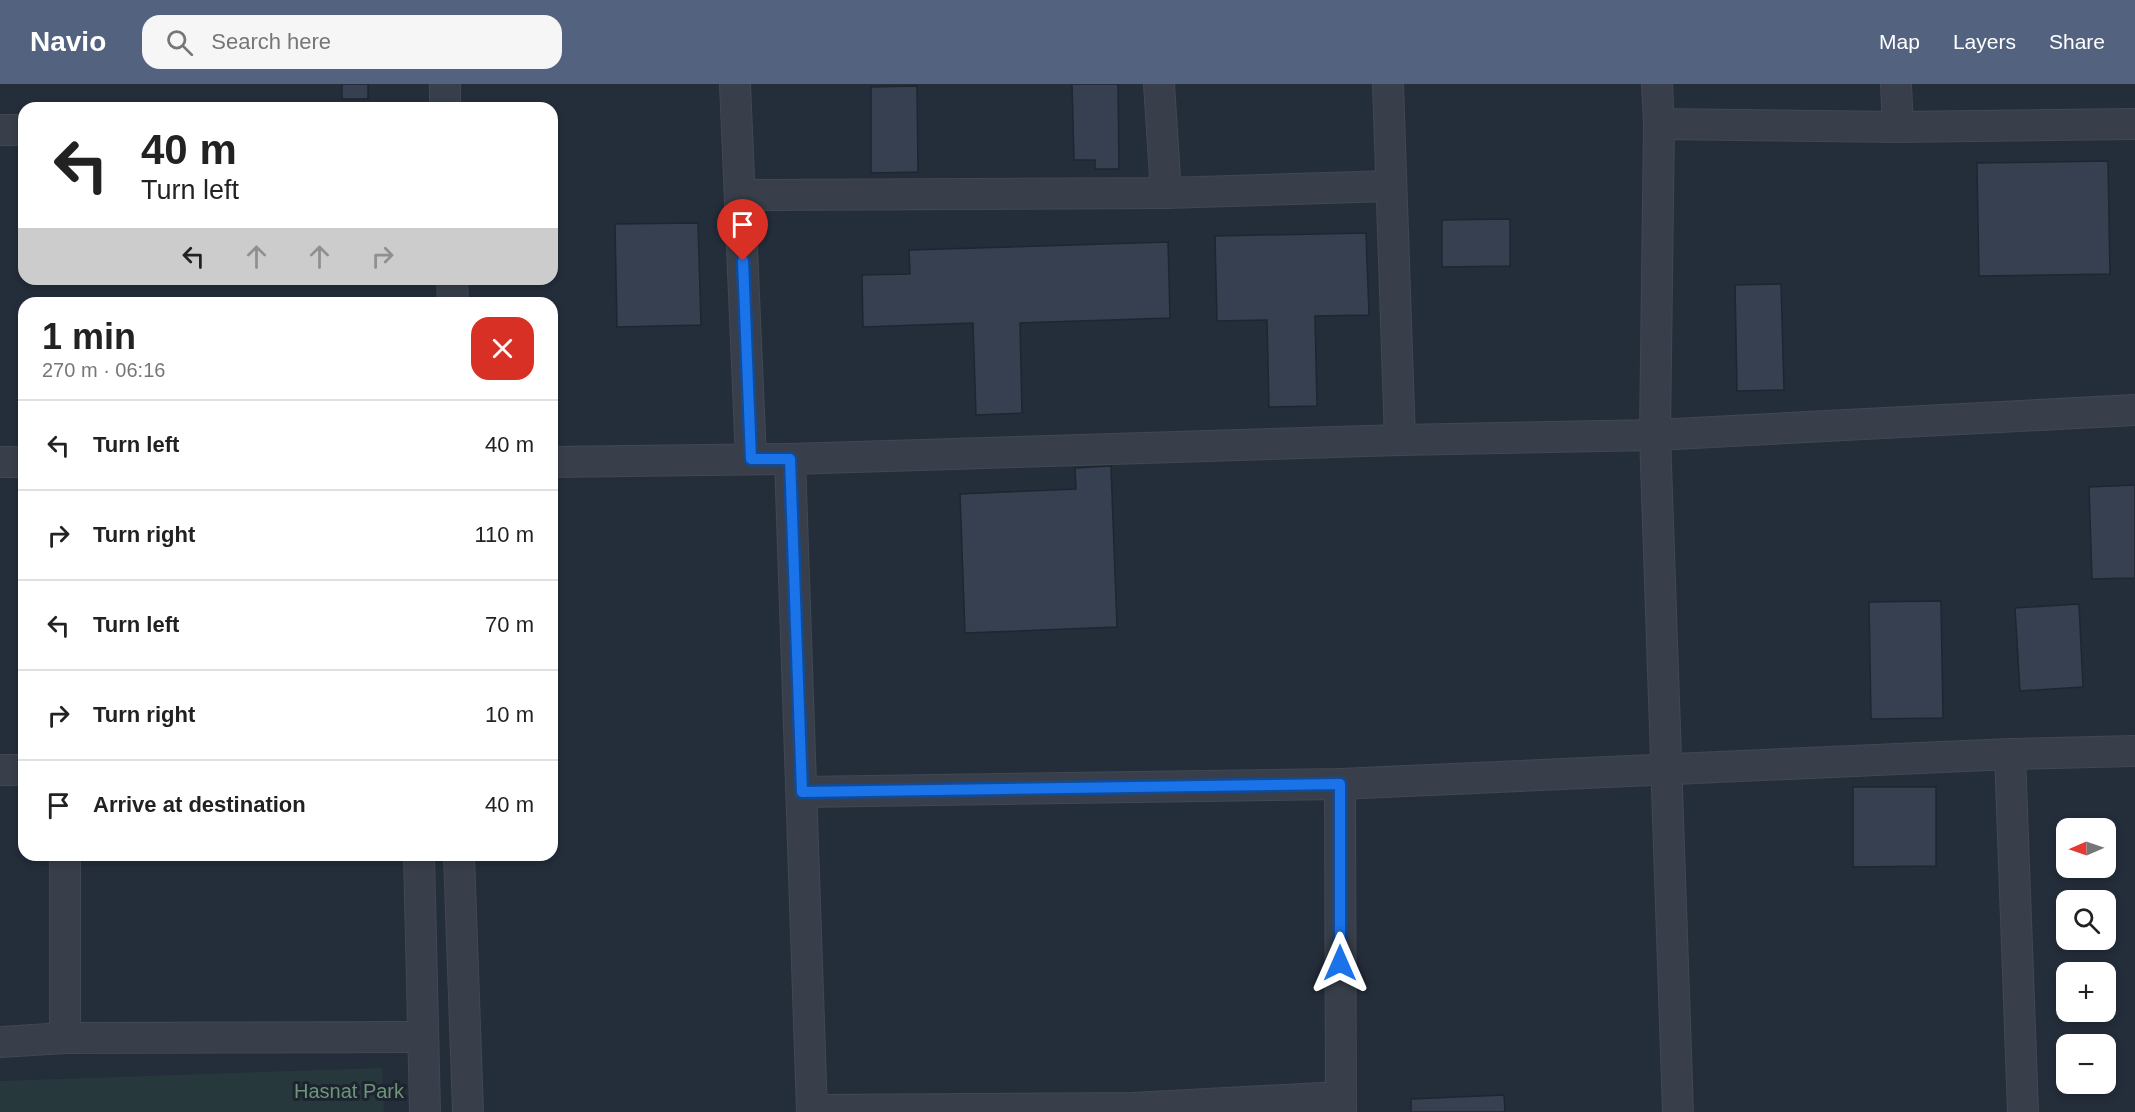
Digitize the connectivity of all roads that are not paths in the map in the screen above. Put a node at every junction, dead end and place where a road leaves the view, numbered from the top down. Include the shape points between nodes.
1 (445, 84) edge
2 (735, 84) edge
3 (1160, 84) edge
4 (1388, 84) edge
5 (1657, 84) edge
6 (1896, 84) edge
7 (445, 102) edge
8 (1659, 124) junction
9 (2135, 124) edge
10 (1898, 127) junction
11 (0, 130) edge
12 (18, 130) edge
13 (1390, 186) junction
14 (1166, 193) junction
15 (740, 195) junction
16 (2135, 410) edge
17 (1655, 435) junction
18 (1400, 440) junction
19 (751, 459) junction
20 (790, 459) junction
21 (0, 462) edge
22 (18, 462) edge
23 (558, 462) edge
24 (2135, 751) edge
25 (2010, 754) junction
26 (0, 770) edge
27 (18, 770) edge
28 (1665, 771) junction
29 (1340, 784) junction
30 (802, 792) junction
31 (65, 861) edge
32 (419, 861) edge
33 (459, 861) edge
34 (422, 1037) junction
35 (66, 1038) junction
36 (0, 1042) edge
37 (1340, 1104) edge
38 (1133, 1110) edge
39 (812, 1111) edge
40 (425, 1112) edge
41 (468, 1112) edge
42 (1678, 1112) edge
43 (2023, 1112) edge

1 - 7 street
2 - 15 street
3 - 14 street
4 - 13 street
5 - 8 street
6 - 10 street
8 - 10 street
8 - 17 street
9 - 10 street
11 - 12 street
13 - 14 street
13 - 18 street
14 - 15 street
15 - 19 street
16 - 17 street
17 - 18 street
17 - 28 street
18 - 20 street
19 - 20 street
19 - 23 street
20 - 30 street
21 - 22 street
24 - 25 street
25 - 28 street
25 - 43 street
26 - 27 street
28 - 29 street
28 - 42 street
29 - 30 street
29 - 37 street
30 - 39 street
31 - 35 street
32 - 34 street
33 - 41 street
34 - 35 street
34 - 40 street
35 - 36 street
37 - 38 street
38 - 39 street

